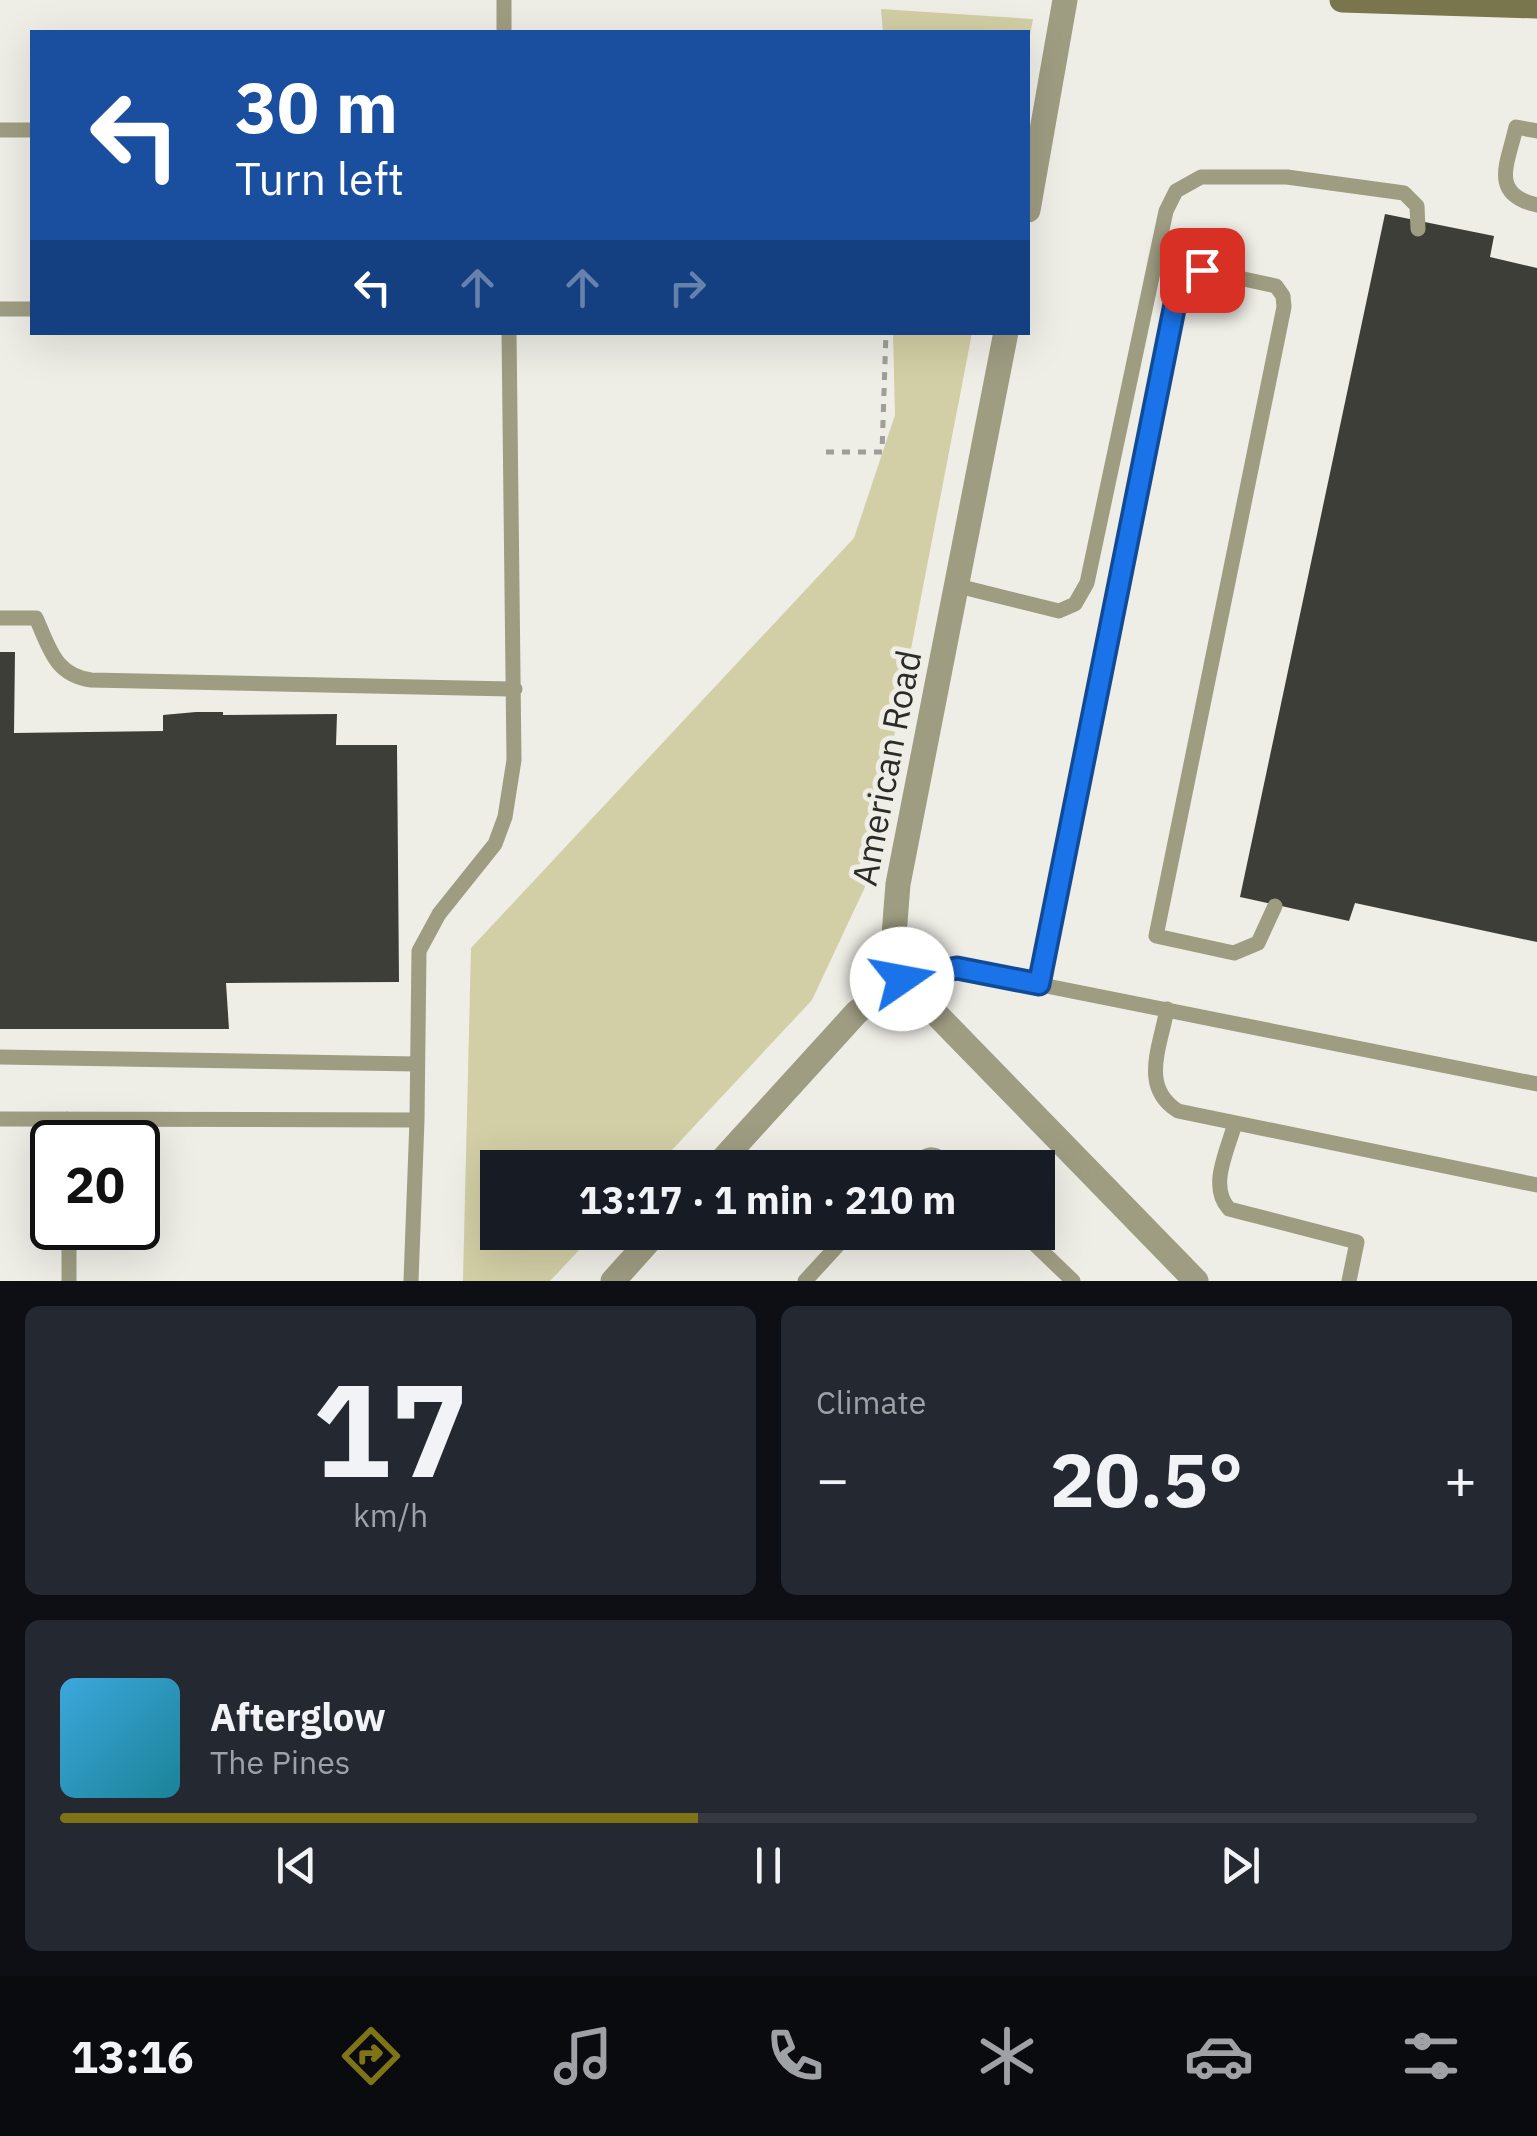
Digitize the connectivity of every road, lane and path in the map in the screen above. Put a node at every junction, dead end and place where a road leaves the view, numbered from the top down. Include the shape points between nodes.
1 (504, 0) edge
2 (1065, 0) edge
3 (1342, 0) edge
4 (1454, 2) edge
5 (1537, 6) edge
6 (504, 30) edge
7 (0, 130) edge
8 (30, 130) edge
9 (1537, 131) edge
10 (1030, 199) edge
11 (1537, 205) edge
12 (1418, 229) dead end
13 (0, 309) edge
14 (30, 309) edge
15 (509, 335) edge
16 (886, 335) edge
17 (1005, 335) edge
18 (826, 452) dead end
19 (958, 586) junction
20 (0, 618) edge
21 (515, 689) junction
22 (1275, 906) dead end
23 (902, 979) junction
24 (1039, 984) junction
25 (1167, 1010) junction
26 (0, 1056) edge
27 (416, 1064) junction
28 (1537, 1084) edge
29 (0, 1119) edge
30 (67, 1119) joint
31 (417, 1120) junction
32 (1236, 1123) junction
33 (731, 1150) edge
34 (1537, 1185) edge
35 (68, 1250) edge
36 (641, 1250) edge
37 (833, 1250) edge
38 (1041, 1250) edge
39 (69, 1281) edge
40 (411, 1281) edge
41 (613, 1281) edge
42 (804, 1281) edge
43 (1073, 1281) edge
44 (1196, 1281) edge
45 (1349, 1281) edge

1 - 6 lane
2 - 10 street
3 - 4 main road
4 - 5 main road
7 - 8 lane
9 - 11 lane via 1516,127 1504,179 1520,201
12 - 19 lane via 1417,206 1404,193 1287,177 1201,177 1176,191 1166,211 1086,583 1075,604 1059,612
13 - 14 lane
15 - 21 lane
16 - 18 path via 882,452
17 - 19 street, American Road
19 - 23 street, American Road via 898,884 894,935
20 - 21 lane via 36,618 62,670 92,680
21 - 27 lane via 505,817 494,844 419,951
22 - 24 lane via 1258,944 1234,953 1156,936 1284,307 1276,286 1202,270 1178,289
23 - 24 lane via 957,968
23 - 33 street via 857,1012
23 - 44 street
24 - 25 lane
25 - 28 lane
25 - 32 lane via 1154,1082 1161,1100 1178,1111
26 - 27 lane
27 - 31 lane
29 - 30 lane
30 - 31 lane
31 - 40 lane
32 - 34 lane
32 - 45 lane via 1220,1199 1229,1209 1357,1242
35 - 39 lane
36 - 41 street
37 - 42 lane
38 - 43 lane

